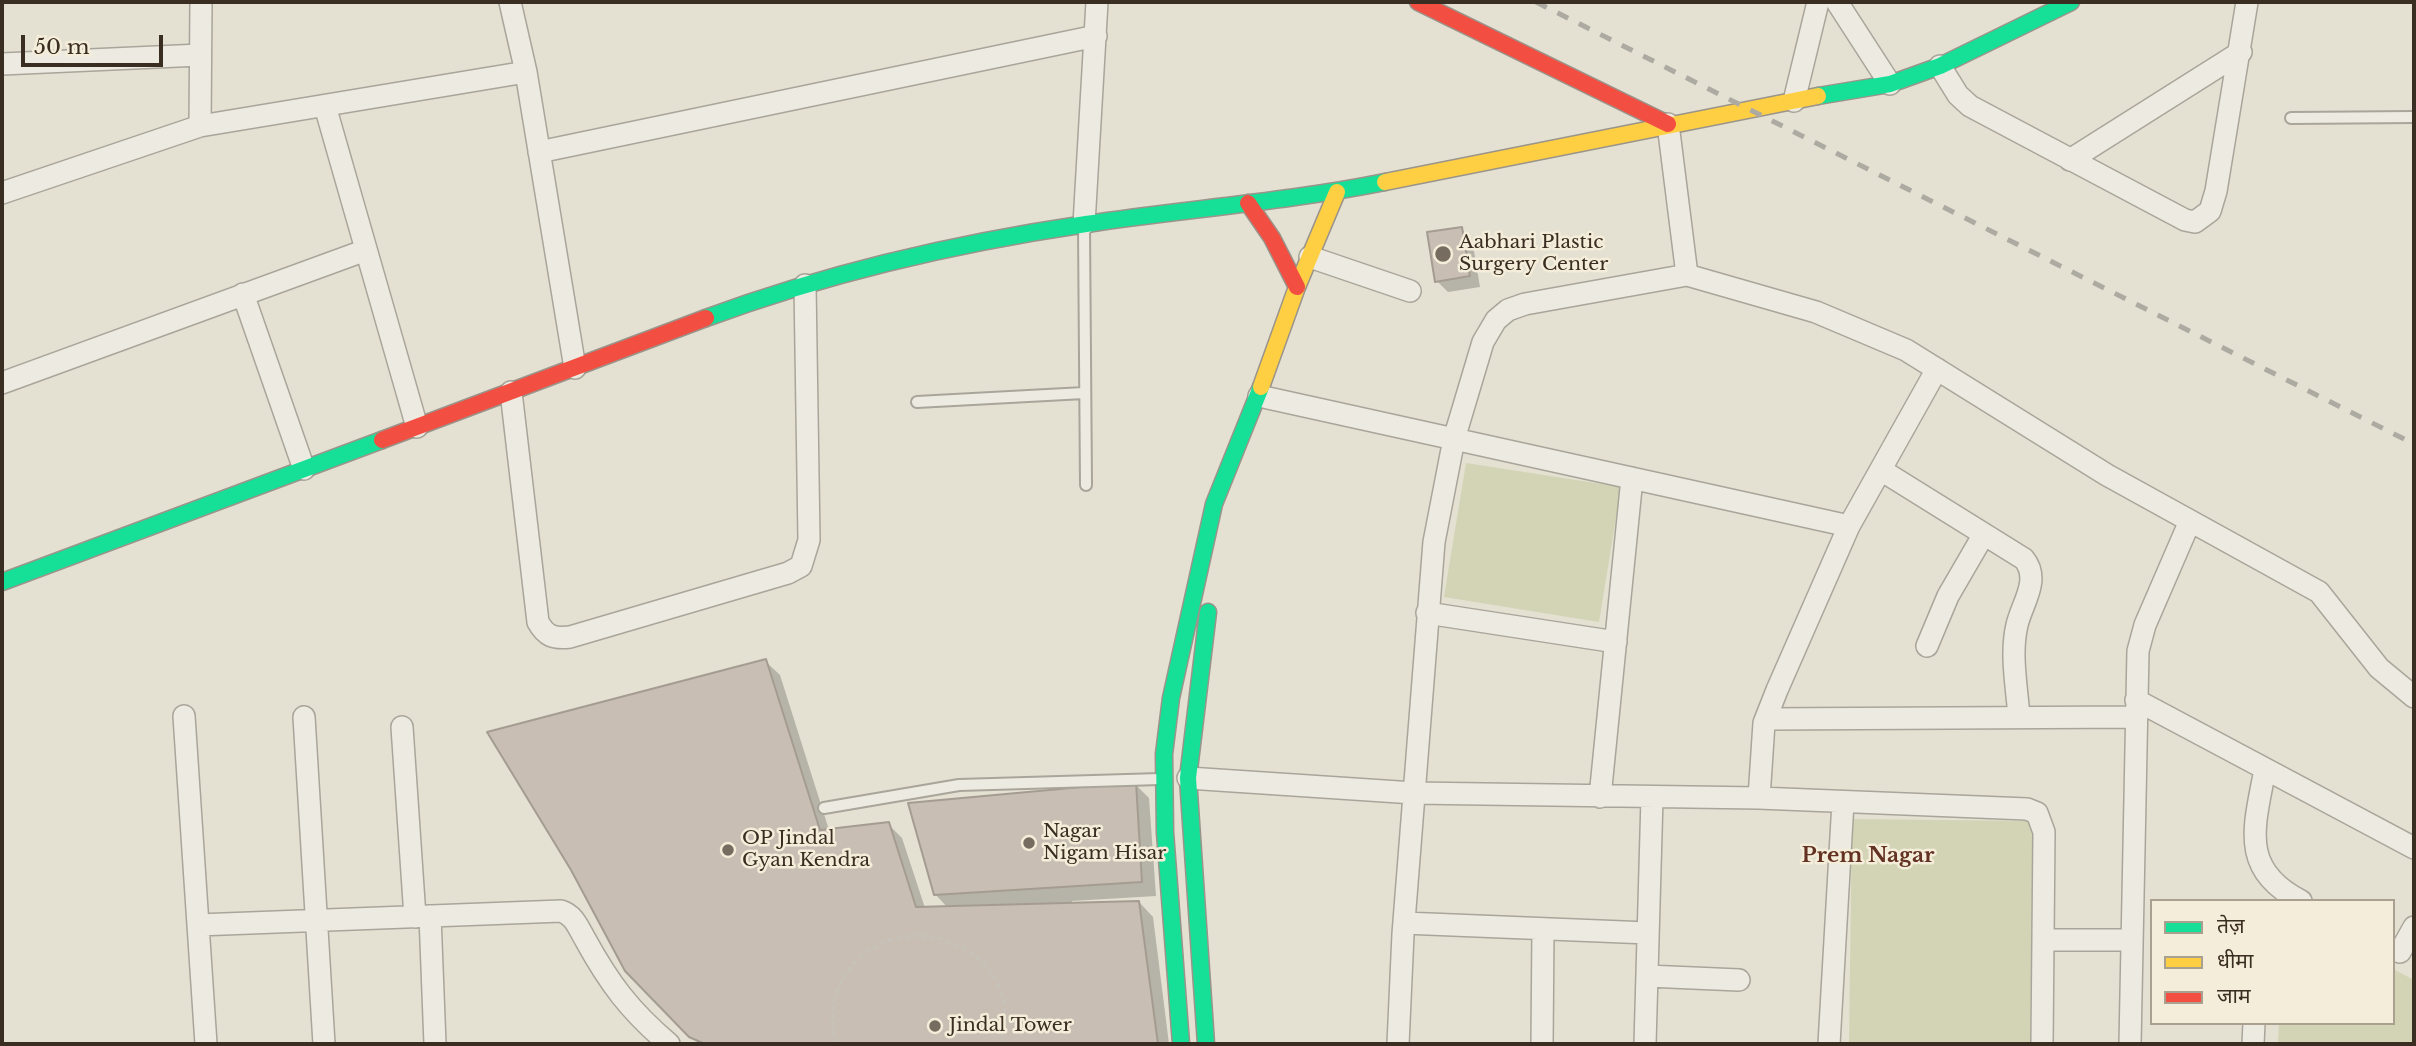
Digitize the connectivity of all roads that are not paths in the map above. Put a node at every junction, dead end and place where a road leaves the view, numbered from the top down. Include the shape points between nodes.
1 (201, 2) edge
2 (510, 2) edge
3 (1097, 2) edge
4 (1418, 2) edge
5 (1818, 2) edge
6 (1837, 2) edge
7 (2071, 2) edge
8 (2248, 2) edge
9 (1096, 36) junction
10 (2242, 52) junction
11 (200, 55) junction
12 (2, 64) edge
13 (1940, 66) junction
14 (526, 72) junction
15 (1890, 84) junction
16 (1794, 101) junction
17 (325, 106) junction
18 (2291, 117) dead end
19 (2414, 117) edge
20 (1668, 124) junction
21 (200, 126) junction
22 (539, 152) junction
23 (2070, 160) junction
24 (3, 188) edge
25 (1337, 192) junction
26 (1248, 203) junction
27 (1084, 224) junction
28 (366, 250) junction
29 (1310, 257) junction
30 (1687, 275) junction
31 (805, 285) junction
32 (1297, 287) junction
33 (1410, 291) dead end
34 (243, 295) junction
35 (575, 368) junction
36 (1937, 369) junction
37 (2, 383) edge
38 (511, 392) junction
39 (1084, 393) junction
40 (1258, 396) junction
41 (917, 402) dead end
42 (416, 427) junction
43 (1454, 439) junction
44 (1241, 442) junction
45 (304, 469) junction
46 (1881, 470) junction
47 (1632, 478) junction
48 (1086, 485) dead end
49 (2190, 521) junction
50 (1849, 526) junction
51 (1984, 534) junction
52 (2, 582) edge
53 (1427, 613) junction
54 (1616, 642) junction
55 (1927, 646) dead end
56 (2414, 696) edge
57 (2136, 709) junction
58 (184, 716) dead end
59 (304, 717) dead end
60 (2019, 717) junction
61 (1766, 719) junction
62 (402, 727) dead end
63 (2265, 769) junction
64 (1188, 778) junction
65 (1164, 779) junction
66 (1414, 793) junction
67 (1600, 797) junction
68 (1652, 797) junction
69 (1759, 798) junction
70 (1843, 802) junction
71 (824, 808) dead end
72 (2414, 848) edge
73 (2280, 896) edge
74 (423, 916) junction
75 (316, 922) junction
76 (1404, 923) junction
77 (198, 925) junction
78 (2414, 927) edge
79 (1543, 929) junction
80 (1648, 933) junction
81 (2043, 940) junction
82 (2132, 940) junction
83 (2403, 953) edge
84 (1647, 976) junction
85 (1739, 980) dead end
86 (2254, 1025) edge
87 (206, 1044) edge
88 (324, 1044) edge
89 (435, 1044) edge
90 (669, 1044) edge
91 (1181, 1044) edge
92 (1206, 1044) edge
93 (1398, 1044) edge
94 (1542, 1044) edge
95 (1645, 1044) edge
96 (1829, 1044) edge
97 (2042, 1044) edge
98 (2130, 1044) edge
99 (2253, 1044) edge

1 - 11 street
2 - 14 street
3 - 9 street
4 - 20 main road
5 - 16 street
6 - 15 street
7 - 13 main road
8 - 10 street
9 - 22 street
9 - 27 street
10 - 23 street
10 - 23 street via 2213,204 2203,218 2185,220
11 - 12 street
11 - 21 street
13 - 15 main road
13 - 23 street via 1970,106
14 - 17 street
14 - 22 street
15 - 16 main road
16 - 20 main road
17 - 21 street
17 - 28 street
18 - 19 lane
20 - 25 main road
20 - 30 street
21 - 24 street
22 - 35 street
25 - 26 main road
25 - 29 main road
26 - 27 main road
26 - 32 main road
27 - 31 main road via 914,256
27 - 39 lane
28 - 34 street
28 - 42 street
29 - 32 main road
29 - 33 street
30 - 36 street via 1816,312 1906,350
30 - 43 street via 1508,310 1483,342
31 - 35 main road
31 - 38 street via 809,540 801,566 788,573 570,636 555,638 545,633 538,622
32 - 40 main road
34 - 37 street
34 - 45 street
35 - 38 main road
36 - 46 street
36 - 49 street
38 - 42 main road
39 - 41 lane
39 - 48 lane
40 - 43 street
40 - 44 main road
42 - 45 main road
43 - 47 street
43 - 53 street via 1434,542
44 - 64 main road via 1212,590
44 - 65 main road via 1207,528 1171,698
45 - 52 main road
46 - 50 street
46 - 51 street
47 - 50 street
47 - 54 street
49 - 56 street via 2319,592 2379,668
49 - 57 street via 2145,625 2138,651
50 - 61 street
51 - 55 street via 1948,596
51 - 60 street via 2031,568 2015,648
53 - 54 street
53 - 66 street
54 - 67 street
57 - 60 street
57 - 63 street
57 - 82 street
58 - 77 street
59 - 75 street
60 - 61 street
61 - 69 street
62 - 74 street
63 - 72 street
63 - 73 street via 2253,839
64 - 65 lane
64 - 66 street
64 - 92 main road
65 - 71 lane via 959,785
65 - 91 main road
66 - 67 street
66 - 76 street
67 - 68 street
68 - 69 street
68 - 80 street
69 - 70 street
70 - 81 street via 2037,813 2044,832
70 - 96 street
74 - 75 street
74 - 89 street
74 - 90 street via 549,909 569,914 608,981 635,1015
75 - 77 street
75 - 88 street
76 - 79 street
76 - 93 street
77 - 87 street
78 - 83 street
79 - 80 street
79 - 94 street
80 - 84 street
81 - 82 street
81 - 97 street
82 - 98 street
84 - 85 street
84 - 95 street
86 - 99 street

